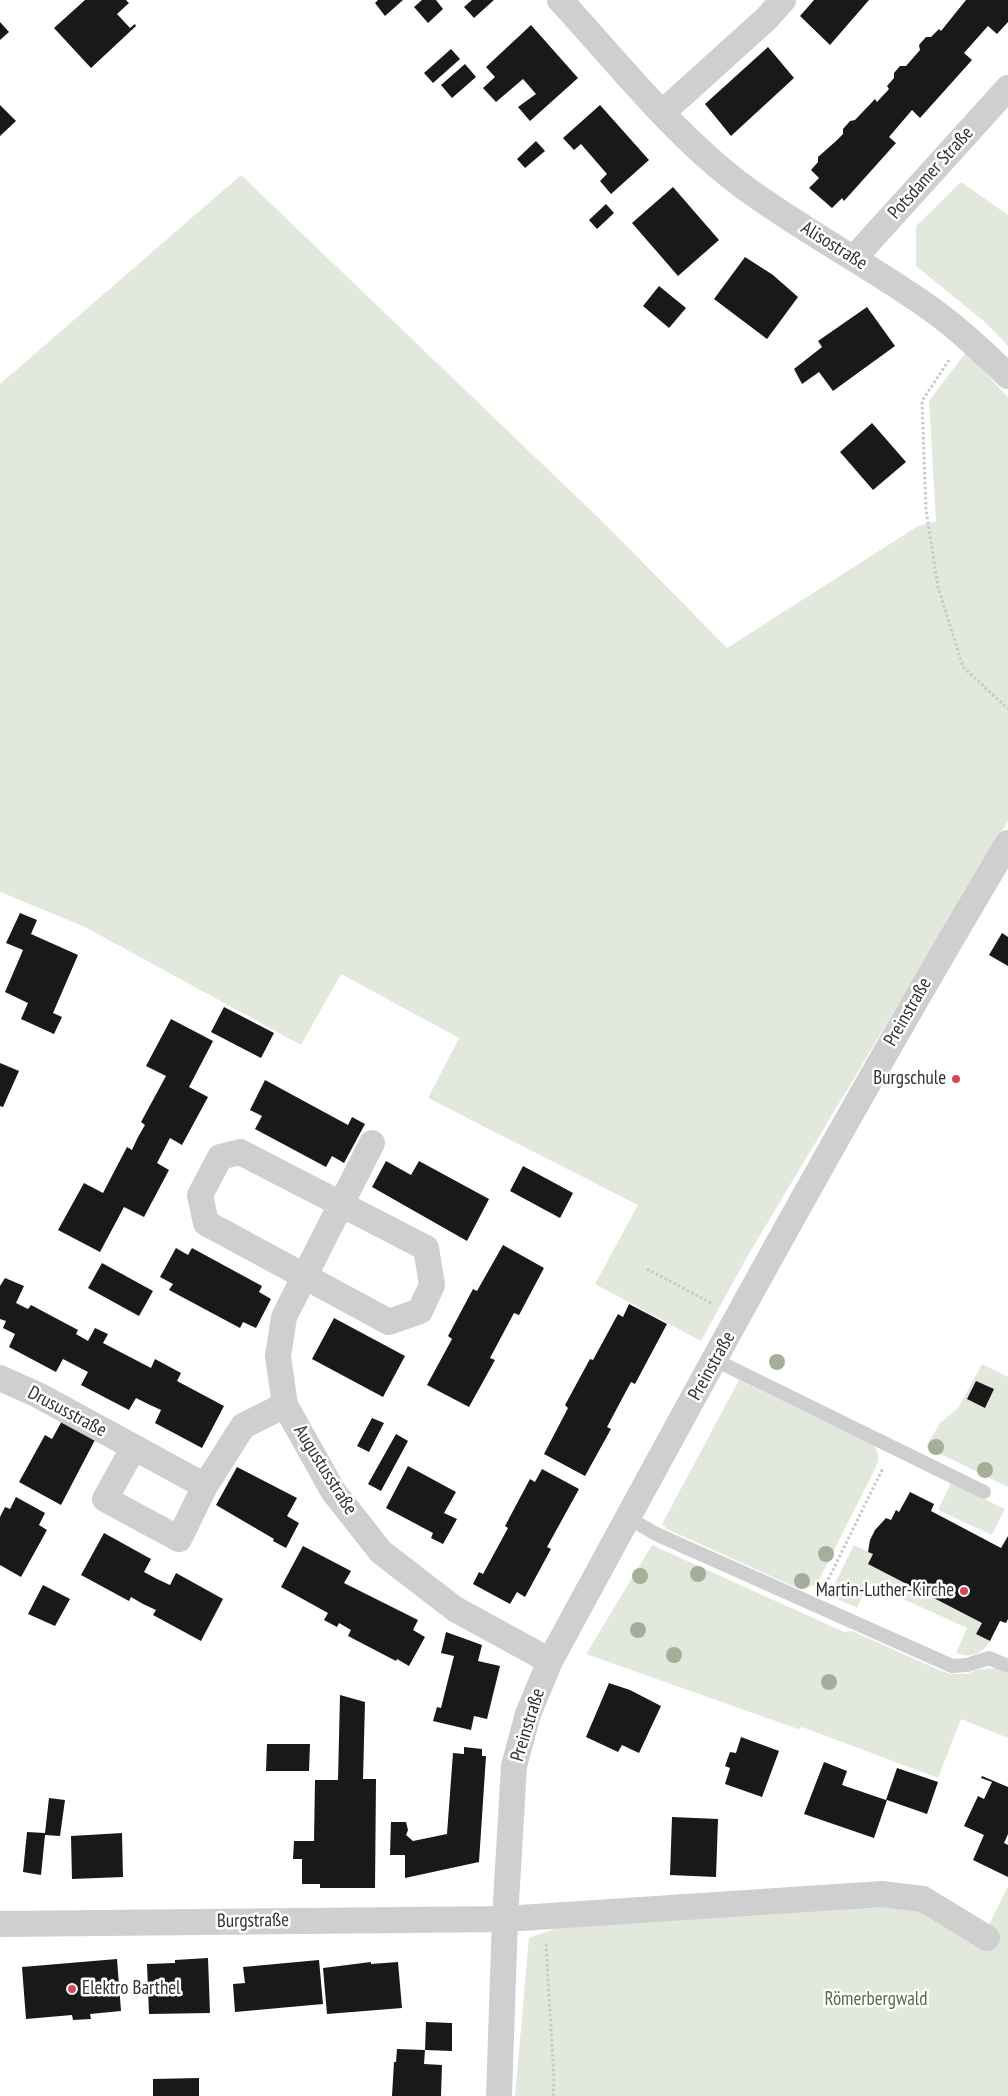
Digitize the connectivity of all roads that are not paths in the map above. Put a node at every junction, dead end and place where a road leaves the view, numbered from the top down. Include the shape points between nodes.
1 (560, 0) edge
2 (783, 0) edge
3 (1008, 88) edge
4 (663, 112) junction
5 (854, 258) junction
6 (1008, 376) edge
7 (1008, 843) edge
8 (372, 1143) dead end
9 (340, 1203) junction
10 (303, 1276) junction
11 (715, 1360) junction
12 (0, 1378) edge
13 (285, 1406) junction
14 (134, 1447) junction
15 (205, 1486) junction
16 (984, 1492) dead end
17 (627, 1517) junction
18 (550, 1660) junction
19 (1008, 1666) edge
20 (505, 1919) junction
21 (0, 1924) edge
22 (987, 1938) dead end
23 (499, 2096) edge

1 - 4 street, Alisostraße
2 - 4 street
3 - 5 street, Potsdamer Straße
4 - 5 street, Alisostraße via 698,149 737,182
5 - 6 street, Alisostraße via 931,308 966,335
7 - 11 street, Preinstraße via 918,994
8 - 9 street, Augustusstraße
9 - 10 street, Augustusstraße
9 - 10 street via 426,1248 432,1286 420,1311 389,1322
9 - 10 street via 240,1152 220,1158 200,1196 206,1223
10 - 13 street, Augustusstraße via 284,1316 278,1356
11 - 16 lane
11 - 17 street, Preinstraße
12 - 14 street, Drususstraße
13 - 15 street via 242,1426
13 - 18 street, Augustusstraße via 333,1491 381,1552 456,1609
14 - 15 street, Drususstraße
14 - 15 street via 105,1499 179,1539
17 - 18 street, Preinstraße
17 - 19 lane via 656,1534 952,1666 967,1666 989,1658
18 - 20 street, Preinstraße via 528,1714 514,1766
20 - 21 street, Burgstraße
20 - 22 street via 882,1894 923,1899
20 - 23 street, Preinstraße

